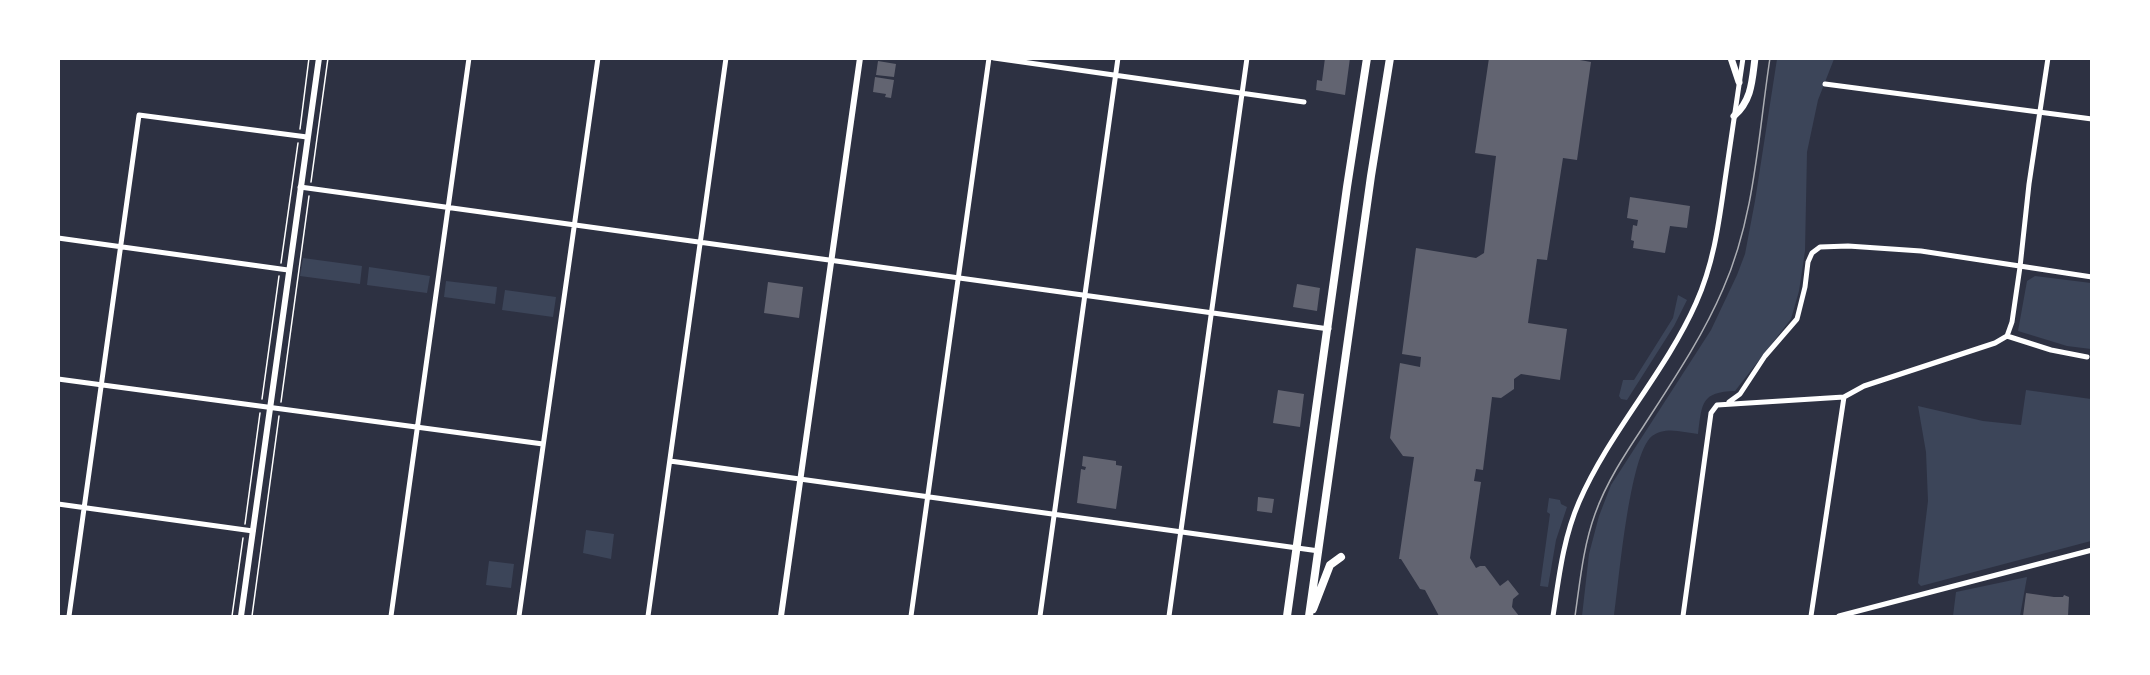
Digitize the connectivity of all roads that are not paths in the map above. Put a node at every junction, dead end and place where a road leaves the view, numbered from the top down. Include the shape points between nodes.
1 (319, 58) edge
2 (469, 58) edge
3 (598, 58) edge
4 (726, 58) edge
5 (860, 58) edge
6 (989, 58) edge
7 (994, 58) edge
8 (1118, 58) edge
9 (1247, 58) edge
10 (1367, 58) edge
11 (1390, 58) edge
12 (1731, 58) edge
13 (1743, 58) edge
14 (1755, 58) edge
15 (2048, 58) edge
16 (1116, 76) junction
17 (1739, 82) junction
18 (1826, 84) dead end
19 (1242, 93) junction
20 (1304, 102) dead end
21 (2039, 112) junction
22 (1734, 116) junction
23 (2091, 119) edge
24 (307, 136) junction
25 (300, 187) junction
26 (448, 207) junction
27 (575, 225) junction
28 (58, 238) edge
29 (701, 242) junction
30 (120, 247) junction
31 (832, 261) junction
32 (2020, 267) junction
33 (288, 270) junction
34 (958, 277) junction
35 (2091, 277) edge
36 (1084, 295) junction
37 (1211, 313) junction
38 (1329, 329) junction
39 (2007, 336) junction
40 (2087, 357) dead end
41 (58, 379) edge
42 (101, 385) junction
43 (1844, 397) junction
44 (1729, 402) junction
45 (270, 406) junction
46 (417, 426) junction
47 (543, 444) junction
48 (670, 461) junction
49 (801, 479) junction
50 (927, 497) junction
51 (58, 504) edge
52 (84, 508) junction
53 (1054, 514) junction
54 (253, 531) junction
55 (1180, 531) junction
56 (1297, 548) junction
57 (2091, 550) edge
58 (1319, 551) junction
59 (1341, 557) dead end
60 (1309, 615) edge
61 (69, 616) edge
62 (241, 616) edge
63 (391, 616) edge
64 (519, 616) edge
65 (648, 616) edge
66 (781, 616) edge
67 (911, 616) edge
68 (1040, 616) edge
69 (1168, 616) edge
70 (1287, 616) edge
71 (1553, 616) edge
72 (1683, 616) edge
73 (1811, 616) edge
74 (1839, 616) edge

1 - 24 street
2 - 26 street
3 - 27 street
4 - 29 street
5 - 31 street
6 - 34 street
7 - 16 street
8 - 16 street
9 - 19 street
10 - 38 highway
11 - 58 highway
12 - 17 main road
13 - 17 street
14 - 22 main road via 1750,96
15 - 21 street
16 - 19 street
16 - 36 street
17 - 22 street
18 - 21 street
19 - 20 street
19 - 37 street
21 - 23 street
21 - 32 street
22 - 71 street via 1709,271 1678,338 1604,455 1580,501 1564,546
24 - 25 street
24 - 30 street via 138,115
25 - 26 street
25 - 33 street
26 - 27 street
26 - 46 street
27 - 29 street
27 - 47 street
28 - 30 street
29 - 31 street
29 - 48 street
30 - 33 street
30 - 42 street
31 - 34 street
31 - 49 street
32 - 35 street
32 - 39 street
32 - 44 street via 1920,251 1820,247 1812,252 1797,319 1740,394
33 - 45 street
34 - 36 street
34 - 50 street
36 - 37 street
36 - 53 street
37 - 38 street
37 - 55 street
38 - 56 highway
39 - 40 street
39 - 43 street via 1864,386
41 - 42 street
42 - 45 street
42 - 52 street
43 - 44 street
43 - 73 street
44 - 72 street via 1717,405 1711,413
45 - 46 street
45 - 54 street
46 - 47 street
46 - 63 street
47 - 64 street
48 - 49 street
48 - 65 street
49 - 50 street
49 - 66 street
50 - 53 street
50 - 67 street
51 - 52 street
52 - 54 street
52 - 61 street
53 - 55 street
53 - 68 street
54 - 62 street
55 - 56 street
55 - 69 street
56 - 58 street
56 - 70 highway
57 - 74 street
58 - 60 highway
59 - 60 highway via 1330,565

